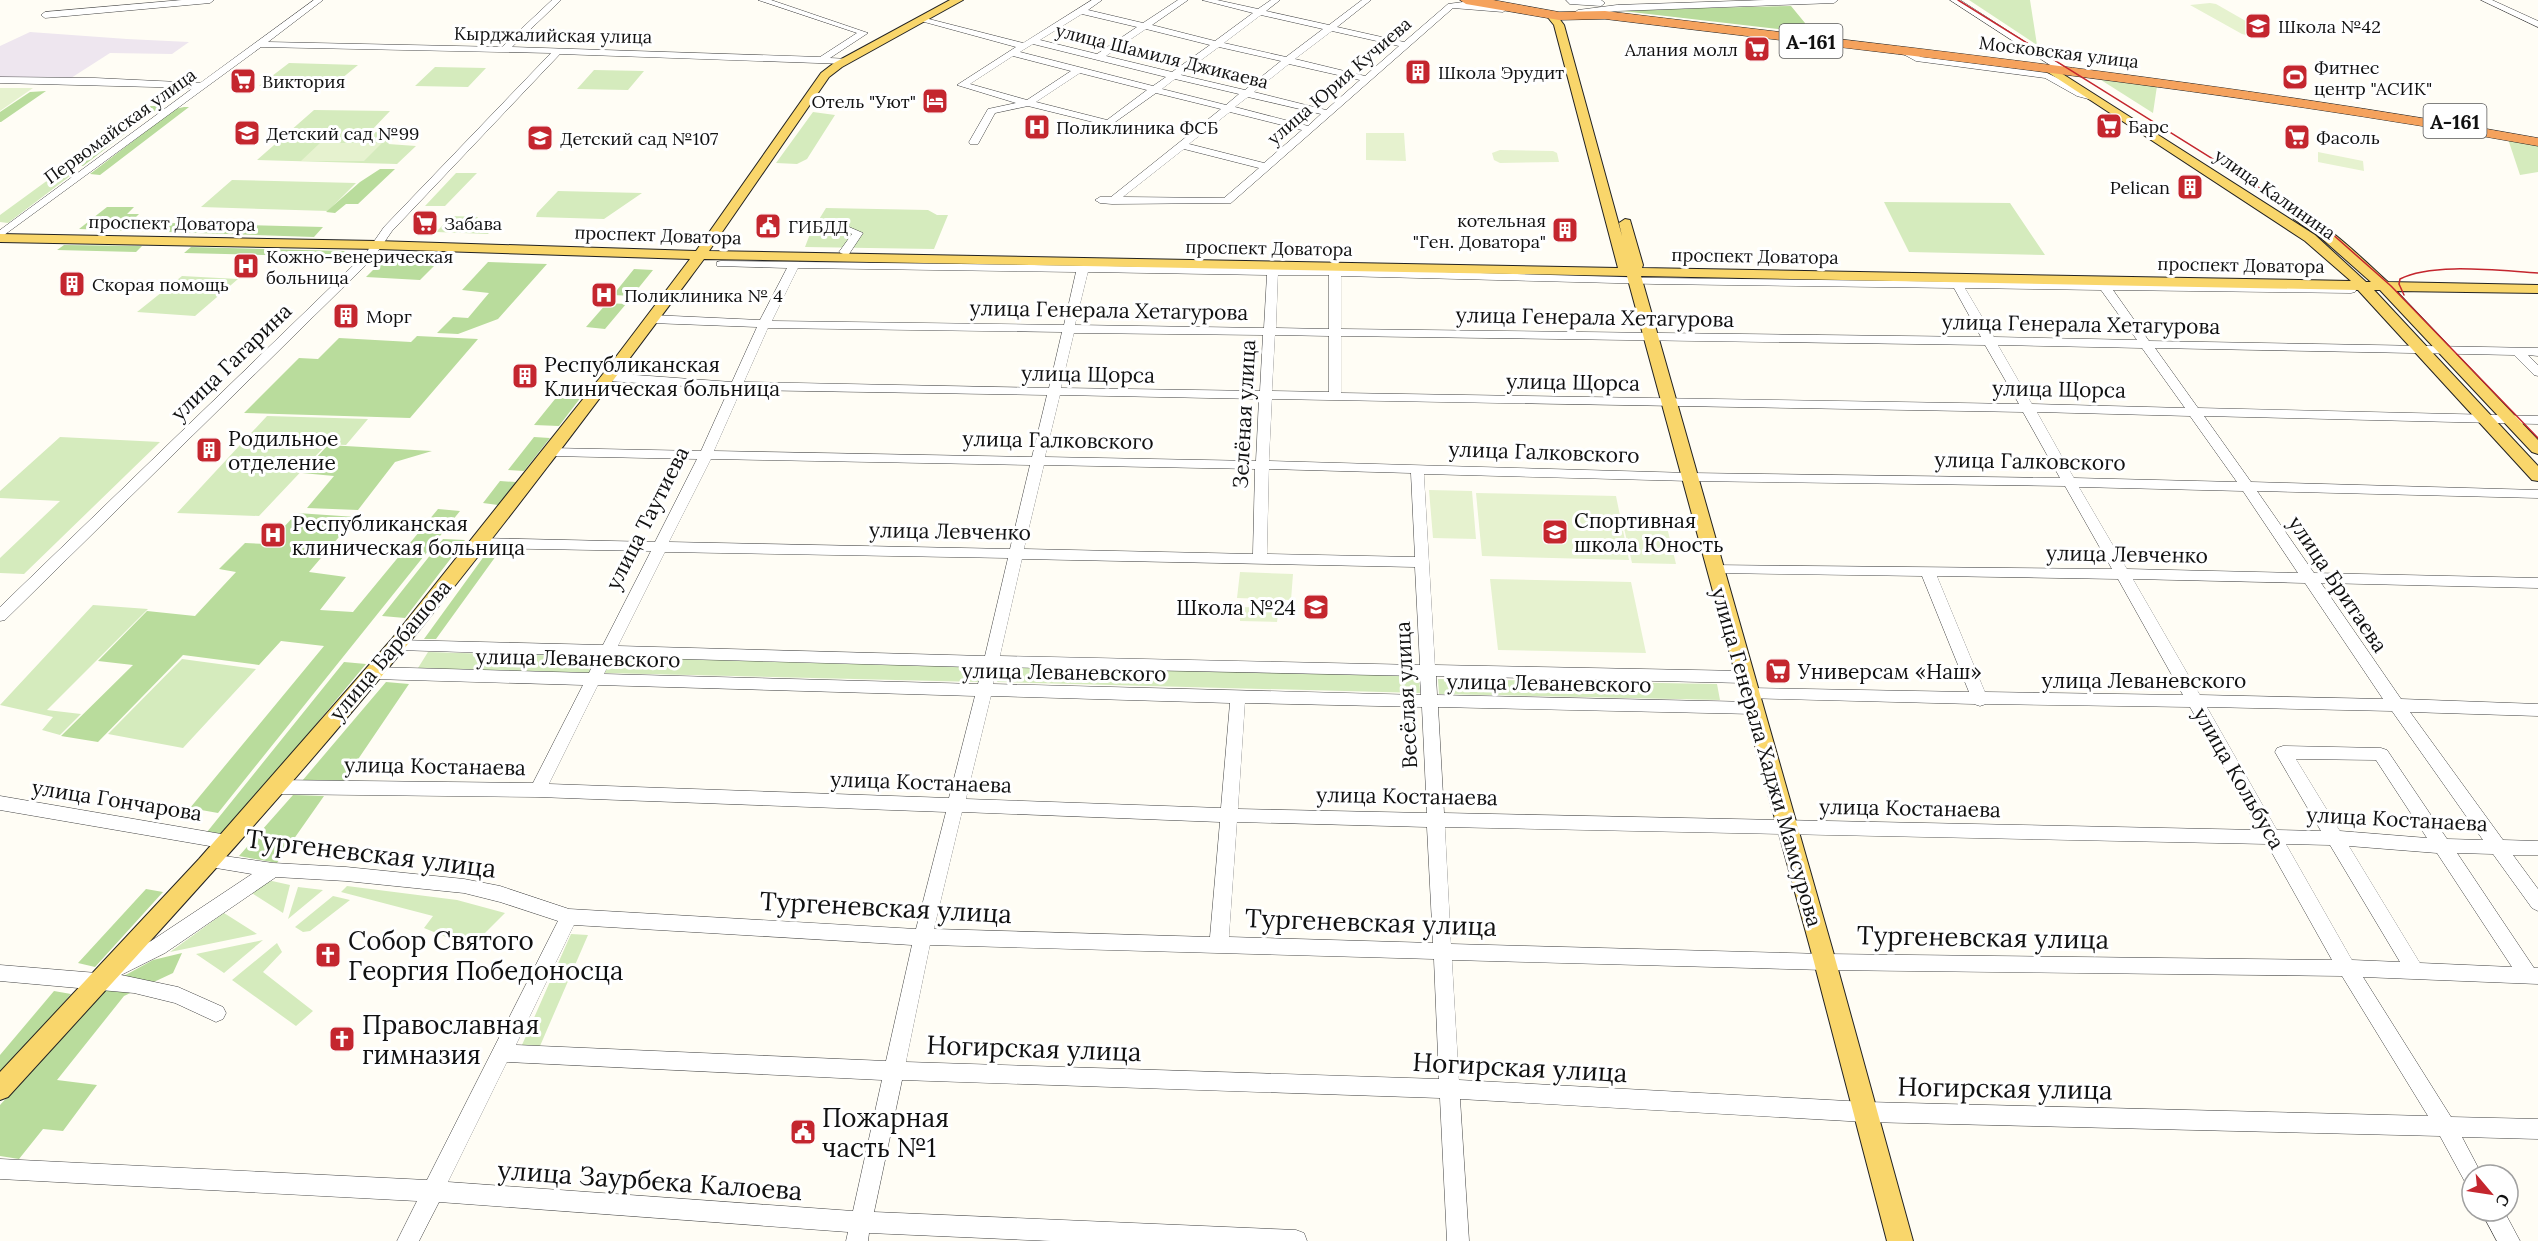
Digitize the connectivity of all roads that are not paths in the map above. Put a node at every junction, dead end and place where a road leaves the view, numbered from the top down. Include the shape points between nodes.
1 (210, 0) edge
2 (319, 0) edge
3 (557, 0) edge
4 (762, 0) edge
5 (958, 0) edge
6 (1098, 0) edge
7 (1184, 0) edge
8 (1206, 0) edge
9 (1276, 0) edge
10 (1367, 0) edge
11 (1466, 0) edge
12 (1507, 0) edge
13 (1534, 0) edge
14 (1545, 0) edge
15 (1712, 0) edge
16 (1834, 0) edge
17 (2485, 0) edge
18 (1949, 1) edge
19 (1574, 7) edge
20 (1601, 9) junction
21 (1080, 11) junction
22 (1260, 12) junction
23 (1548, 14) junction
24 (45, 15) dead end
25 (921, 20) junction
26 (2538, 24) edge
27 (1144, 27) junction
28 (1329, 28) junction
29 (1028, 43) junction
30 (1215, 44) junction
31 (259, 45) junction
32 (1405, 45) junction
33 (504, 50) junction
34 (558, 51) junction
35 (1906, 52) junction
36 (1012, 53) junction
37 (1099, 57) junction
38 (824, 58) junction
39 (846, 61) junction
40 (1287, 61) junction
41 (1077, 71) junction
42 (2059, 73) junction
43 (1171, 75) junction
44 (1366, 79) junction
45 (0, 80) edge
46 (202, 86) junction
47 (1151, 90) junction
48 (1246, 94) junction
49 (1028, 103) junction
50 (1227, 108) junction
51 (1327, 113) junction
52 (1309, 129) junction
53 (2538, 136) edge
54 (974, 142) dead end
55 (2538, 142) edge
56 (1181, 145) junction
57 (1266, 167) junction
58 (1611, 196) junction
59 (849, 230) dead end
60 (2, 234) edge
61 (379, 242) junction
62 (702, 252) junction
63 (845, 252) junction
64 (721, 264) dead end
65 (795, 266) junction
66 (1083, 268) junction
67 (1273, 271) junction
68 (1632, 271) junction
69 (1335, 272) junction
70 (2538, 280) edge
71 (2366, 283) junction
72 (1957, 284) junction
73 (2105, 287) junction
74 (2538, 289) edge
75 (651, 319) junction
76 (765, 324) junction
77 (1070, 329) junction
78 (1271, 332) junction
79 (1335, 333) junction
80 (1651, 338) junction
81 (1990, 341) junction
82 (2147, 345) junction
83 (2418, 348) junction
84 (2443, 348) junction
85 (2517, 351) junction
86 (2538, 352) edge
87 (2538, 372) edge
88 (608, 378) junction
89 (737, 386) junction
90 (1055, 393) junction
91 (1268, 396) junction
92 (1335, 397) junction
93 (1669, 403) junction
94 (2029, 408) junction
95 (2194, 412) junction
96 (2483, 418) junction
97 (2508, 418) junction
98 (2538, 420) edge
99 (2538, 449) edge
100 (549, 452) junction
101 (706, 455) junction
102 (1037, 461) junction
103 (1262, 465) junction
104 (1417, 469) junction
105 (2538, 476) edge
106 (1690, 477) junction
107 (2070, 482) junction
108 (2247, 486) junction
109 (2538, 494) edge
110 (478, 543) junction
111 (662, 545) junction
112 (1017, 554) junction
113 (1260, 558) junction
114 (1421, 562) junction
115 (1715, 568) junction
116 (1928, 573) junction
117 (2123, 574) junction
118 (2308, 578) junction
119 (2538, 583) edge
120 (0, 599) edge
121 (17, 601) junction
122 (0, 616) edge
123 (397, 645) junction
124 (607, 652) junction
125 (990, 662) junction
126 (1427, 670) junction
127 (373, 674) junction
128 (594, 679) junction
129 (984, 691) junction
130 (1749, 693) junction
131 (1238, 698) junction
132 (1980, 700) junction
133 (2193, 700) junction
134 (1428, 701) junction
135 (2395, 704) junction
136 (2538, 710) edge
137 (274, 787) junction
138 (538, 790) junction
139 (0, 803) edge
140 (956, 806) junction
141 (1230, 815) junction
142 (1436, 820) junction
143 (1788, 828) junction
144 (2274, 836) junction
145 (2336, 838) junction
146 (227, 842) junction
147 (2442, 846) junction
148 (2499, 847) junction
149 (2538, 848) edge
150 (210, 861) junction
151 (273, 870) junction
152 (2538, 903) edge
153 (568, 917) junction
154 (923, 937) junction
155 (1219, 945) junction
156 (1443, 951) junction
157 (1825, 962) junction
158 (2347, 968) junction
159 (2415, 971) junction
160 (0, 973) edge
161 (2533, 976) edge
162 (103, 978) junction
163 (216, 1013) dead end
164 (500, 1053) junction
165 (895, 1071) junction
166 (0, 1089) edge
167 (1449, 1089) junction
168 (1866, 1112) junction
169 (2445, 1126) junction
170 (2538, 1129) edge
171 (2465, 1163) edge
172 (0, 1169) edge
173 (434, 1191) junction
174 (2499, 1223) edge
175 (860, 1231) edge
176 (408, 1241) edge
177 (1296, 1241) edge
178 (1458, 1241) edge
179 (1900, 1241) edge
180 (2509, 1241) edge

1 - 24 street
2 - 31 street, Первомайская улица
3 - 33 street
4 - 38 street via 864,33
5 - 25 main road, улица Барбашова
6 - 21 street
7 - 27 street
8 - 22 street
9 - 22 street
10 - 28 street
11 - 23 highway, Московская улица / А-161
12 - 13 highway
14 - 23 highway via 1537,6
15 - 19 street
16 - 20 street
17 - 26 street
18 - 42 street, улица Калинина
18 - 42 street, улица Калинина
19 - 20 highway, Московская улица / А-161
19 - 23 highway, Московская улица / А-161
19 - 35 highway, Московская улица / А-161 via 1605,15
19 - 58 main road, улица Генерала Хаджи Мамсурова via 1569,30
20 - 42 highway, Московская улица / А-161
21 - 27 street
21 - 29 street
22 - 28 street
22 - 30 street
23 - 32 street, улица Юрия Кучиева via 1454,4
23 - 58 main road, улица Генерала Хаджи Мамсурова via 1559,25
25 - 29 street, улица Шамиля Джикаева
25 - 39 main road, улица Барбашова
27 - 30 street
27 - 37 street
28 - 32 street
28 - 40 street
29 - 36 street
29 - 37 street, улица Шамиля Джикаева
30 - 40 street
30 - 43 street
31 - 33 street, Кырджалийская улица
31 - 46 street, Первомайская улица
32 - 44 street, улица Юрия Кучиева
33 - 34 street, Кырджалийская улица
34 - 38 street, Кырджалийская улица
34 - 61 street, улица Гагарина
35 - 42 highway, Московская улица / А-161
35 - 42 street via 1919,59 2036,74
36 - 41 street, улица Шамиля Джикаева
36 - 49 street via 962,85
37 - 43 street, улица Шамиля Джикаева
38 - 39 street, Кырджалийская улица
39 - 62 main road, улица Барбашова via 818,84
40 - 44 street
40 - 48 street
41 - 47 street, улица Шамиля Джикаева
41 - 49 street
42 - 53 highway, Московская улица / А-161 via 2280,93
42 - 55 highway, Московская улица / А-161 via 2322,105
42 - 71 main road, улица Калинина via 2291,225
42 - 71 main road, улица Калинина via 2324,233
43 - 47 street
43 - 48 street, улица Шамиля Джикаева
44 - 51 street, улица Юрия Кучиева
45 - 46 street
46 - 60 street, Первомайская улица
47 - 49 street via 1104,126
47 - 50 street, улица Шамиля Джикаева
48 - 50 street
48 - 51 street, улица Шамиля Джикаева
49 - 54 street via 991,111
50 - 52 street, улица Шамиля Джикаева
50 - 56 street
51 - 52 street, улица Юрия Кучиева
52 - 57 street, улица Юрия Кучиева
56 - 57 street
56 - 57 street, улица Юрия Кучиева via 1106,200 1227,201
58 - 68 main road, улица Генерала Хаджи Мамсурова
59 - 63 street via 858,233
60 - 61 main road, проспект Доватора
61 - 62 main road, проспект Доватора
61 - 121 street, улица Гагарина
62 - 63 main road, проспект Доватора
62 - 68 main road, проспект Доватора
62 - 75 main road, улица Барбашова
63 - 68 main road, проспект Доватора
64 - 65 street, проспект Доватора
65 - 66 street, проспект Доватора
65 - 76 street, улица Таутиева
66 - 67 street, проспект Доватора
66 - 77 street
67 - 69 street, проспект Доватора
67 - 78 street, Зелёная улица
68 - 69 street, проспект Доватора
68 - 71 main road, проспект Доватора
68 - 72 street
68 - 80 main road, улица Генерала Хаджи Мамсурова
69 - 79 street
70 - 71 main road, проспект Доватора
71 - 73 street via 2351,290
71 - 74 main road, проспект Доватора
71 - 83 main road, улица Калинина
71 - 84 main road, улица Калинина
72 - 73 street
72 - 81 street, улица Кольбуса
73 - 82 street, улица Бритаева
75 - 76 street, улица Генерала Хетагурова
75 - 88 main road, улица Барбашова
76 - 77 street, улица Генерала Хетагурова
76 - 89 street, улица Таутиева
77 - 78 street, улица Генерала Хетагурова
77 - 90 street
78 - 79 street, улица Генерала Хетагурова
78 - 91 street, Зелёная улица
79 - 80 street, улица Генерала Хетагурова
79 - 92 street
80 - 81 street, улица Генерала Хетагурова
80 - 93 main road, улица Генерала Хаджи Мамсурова
81 - 82 street, улица Генерала Хетагурова
81 - 94 street, улица Кольбуса
82 - 83 street, улица Генерала Хетагурова
82 - 95 street, улица Бритаева
83 - 84 street, улица Генерала Хетагурова
83 - 96 main road, улица Калинина
84 - 85 street, улица Генерала Хетагурова
84 - 97 main road, улица Калинина
85 - 86 street, улица Генерала Хетагурова
85 - 87 street
88 - 89 street, улица Щорса
88 - 100 main road, улица Барбашова
89 - 90 street, улица Щорса
89 - 101 street, улица Таутиева
90 - 91 street, улица Щорса
90 - 102 street
91 - 92 street, улица Щорса
91 - 103 street, Зелёная улица
92 - 93 street, улица Щорса
93 - 94 street, улица Щорса
93 - 106 main road, улица Генерала Хаджи Мамсурова
94 - 95 street, улица Щорса
94 - 107 street, улица Кольбуса
95 - 96 street, улица Щорса
95 - 108 street, улица Бритаева
96 - 97 street, улица Щорса
96 - 105 main road, улица Калинина
97 - 98 street, улица Щорса
97 - 99 main road, улица Калинина
100 - 101 street, улица Галковского
100 - 110 main road, улица Барбашова
101 - 102 street, улица Галковского
101 - 111 street, улица Таутиева
102 - 103 street, улица Галковского
102 - 112 street
103 - 104 street, улица Галковского
103 - 113 street, Зелёная улица
104 - 106 street, улица Галковского
104 - 114 street, Весёлая улица
106 - 107 street, улица Галковского
106 - 115 main road, улица Генерала Хаджи Мамсурова
107 - 108 street, улица Галковского
107 - 117 street, улица Кольбуса
108 - 109 street, улица Галковского
108 - 118 street, улица Бритаева
110 - 111 street, улица Левченко
110 - 123 main road, улица Барбашова
111 - 112 street, улица Левченко
111 - 124 street, улица Таутиева
112 - 113 street, улица Левченко
112 - 125 street
113 - 114 street, улица Левченко
114 - 126 street, Весёлая улица
115 - 116 street, улица Левченко
115 - 130 main road, улица Генерала Хаджи Мамсурова
116 - 117 street, улица Левченко
116 - 132 street
117 - 118 street, улица Левченко
117 - 133 street, улица Кольбуса
118 - 119 street, улица Левченко
118 - 135 street, улица Бритаева
120 - 121 street
121 - 122 street, улица Гагарина
123 - 124 street, улица Леваневского
123 - 127 main road, улица Барбашова
124 - 125 street, улица Леваневского
124 - 128 street, улица Таутиева
125 - 126 street, улица Леваневского
125 - 129 street
126 - 130 street, улица Леваневского
126 - 134 street, Весёлая улица
127 - 128 street, улица Леваневского
127 - 137 main road, улица Барбашова
128 - 129 street, улица Леваневского
128 - 138 street, улица Таутиева
129 - 131 street, улица Леваневского
129 - 140 street
130 - 132 street, улица Леваневского
130 - 134 street, улица Леваневского
130 - 143 main road, улица Генерала Хаджи Мамсурова
131 - 134 street, улица Леваневского
131 - 141 street
132 - 133 street, улица Леваневского
133 - 135 street, улица Леваневского
133 - 144 street, улица Кольбуса
134 - 142 street, Весёлая улица
135 - 136 street, улица Леваневского
135 - 148 street, улица Бритаева
137 - 138 street, улица Костанаева
137 - 146 main road, улица Барбашова
138 - 140 street, улица Костанаева
139 - 146 street, улица Гончарова
140 - 141 street, улица Костанаева
140 - 154 street
141 - 142 street, улица Костанаева
141 - 155 street
142 - 143 street, улица Костанаева
142 - 156 street, Весёлая улица
143 - 144 street, улица Костанаева
143 - 157 main road, улица Генерала Хаджи Мамсурова
144 - 145 street, улица Костанаева
144 - 158 street, улица Кольбуса
145 - 147 street, улица Костанаева
145 - 147 street via 2283,752 2381,754
145 - 159 street
146 - 150 main road, улица Барбашова
147 - 148 street, улица Костанаева
147 - 161 street
148 - 149 street, улица Костанаева
148 - 152 street, улица Бритаева
150 - 151 street, Тургеневская улица
150 - 162 main road, улица Барбашова
151 - 153 street, Тургеневская улица via 464,886
151 - 162 street via 158,947
153 - 154 street, Тургеневская улица
153 - 164 street
154 - 155 street, Тургеневская улица
154 - 165 street
155 - 156 street, Тургеневская улица
156 - 157 street, Тургеневская улица
156 - 167 street, Весёлая улица
157 - 158 street, Тургеневская улица
157 - 168 main road, улица Генерала Хаджи Мамсурова
158 - 159 street, Тургеневская улица
158 - 169 street, улица Кольбуса
159 - 161 street, Тургеневская улица
160 - 162 street
162 - 163 street via 178,995
162 - 166 main road, улица Барбашова
164 - 165 street, Ногирская улица
164 - 173 street
165 - 167 street, Ногирская улица
165 - 175 street
167 - 168 street, Ногирская улица
167 - 178 street, Весёлая улица
168 - 169 street, Ногирская улица
168 - 179 main road, улица Генерала Хаджи Мамсурова
169 - 170 street, Ногирская улица
169 - 171 street, улица Кольбуса
172 - 173 street, улица Заурбека Калоева
173 - 175 street, улица Заурбека Калоева
173 - 176 street
174 - 180 street
175 - 177 street, улица Заурбека Калоева

